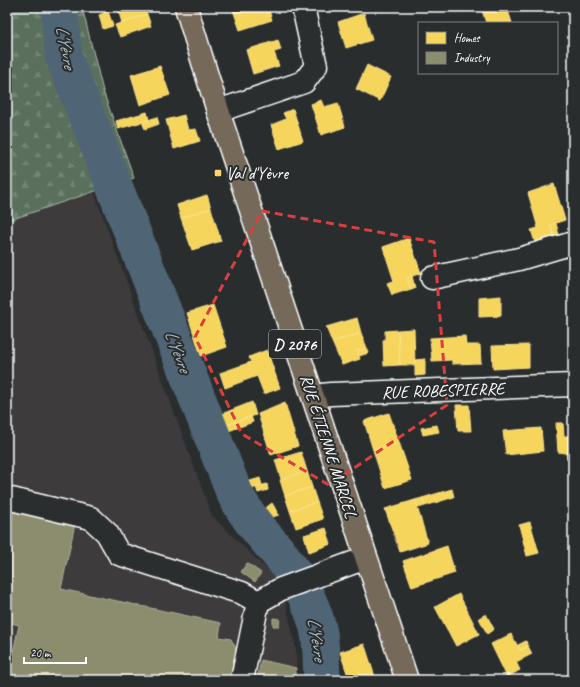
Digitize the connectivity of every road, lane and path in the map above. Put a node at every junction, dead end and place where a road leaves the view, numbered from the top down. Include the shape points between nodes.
1 (186, 7) edge
2 (303, 7) edge
3 (218, 111) junction
4 (573, 243) edge
5 (432, 278) dead end
6 (573, 385) edge
7 (312, 396) junction
8 (7, 498) edge
9 (366, 558) junction
10 (258, 602) junction
11 (242, 680) edge
12 (407, 680) edge

1 - 3 main road, RUE ÉTIENNE MARCEL / D 2076
2 - 3 street via 316,66 304,82
3 - 7 main road, RUE ÉTIENNE MARCEL / D 2076
4 - 5 street via 519,259
6 - 7 street, RUE ROBESPIERRE
7 - 9 main road, RUE ÉTIENNE MARCEL / D 2076
8 - 10 street via 91,518 107,533 119,554 242,593
9 - 10 street via 281,589
9 - 12 main road, RUE ÉTIENNE MARCEL / D 2076
10 - 11 street

